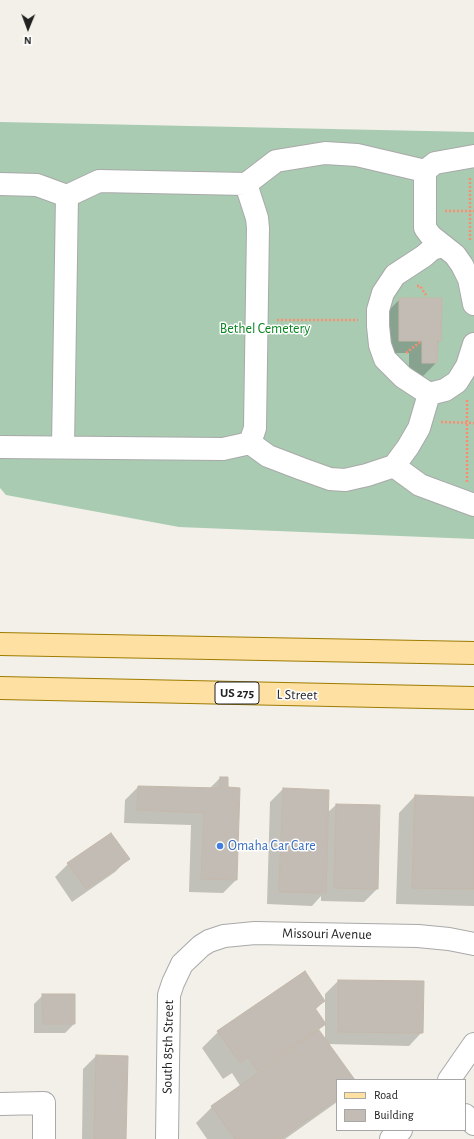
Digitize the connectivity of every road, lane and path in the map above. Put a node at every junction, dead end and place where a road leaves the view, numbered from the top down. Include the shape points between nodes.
1 (472, 156) edge
2 (424, 171) junction
3 (0, 184) edge
4 (246, 184) junction
5 (67, 196) junction
6 (425, 210) junction
7 (470, 211) junction
8 (474, 211) edge
9 (470, 241) dead end
10 (443, 246) junction
11 (473, 294) edge
12 (257, 320) junction
13 (378, 320) junction
14 (474, 344) edge
15 (467, 366) junction
16 (429, 394) junction
17 (420, 422) junction
18 (467, 423) junction
19 (474, 423) edge
20 (250, 443) junction
21 (0, 447) edge
22 (63, 447) junction
23 (394, 466) junction
24 (470, 504) edge
25 (0, 644) edge
26 (474, 653) edge
27 (0, 688) edge
28 (474, 698) edge
29 (474, 944) edge
30 (186, 959) joint
31 (471, 1057) edge
32 (450, 1079) edge
33 (0, 1104) edge
34 (466, 1116) edge
35 (474, 1124) edge
36 (400, 1131) edge
37 (44, 1139) edge
38 (167, 1139) edge
39 (391, 1139) edge

1 - 2 street via 435,163
1 - 7 path
2 - 4 street via 357,155 325,153 276,161
2 - 6 street
3 - 5 street via 37,185
4 - 5 street via 99,182
4 - 12 street via 258,228
5 - 22 street
6 - 7 path
6 - 10 street via 425,228
7 - 8 path
7 - 9 path
10 - 11 street via 455,255 462,265
10 - 13 street via 432,249 395,275 382,293
12 - 13 path
12 - 20 street via 255,428
13 - 16 street via 380,345 385,359 403,377
14 - 15 street
15 - 16 street via 457,382 445,390
15 - 18 path
16 - 17 street
17 - 18 path
17 - 23 street via 408,447
18 - 19 path
18 - 24 path
20 - 22 street via 223,449
20 - 23 street via 268,456 330,479 345,480
21 - 22 street
23 - 24 street via 420,485
25 - 26 main road
27 - 28 main road, L Street / US 275
29 - 30 street, Missouri Avenue via 418,936 255,933 224,936 209,941
30 - 38 street, South 85th Street via 169,995
31 - 32 street
33 - 37 street via 44,1103
34 - 35 street
36 - 39 street

